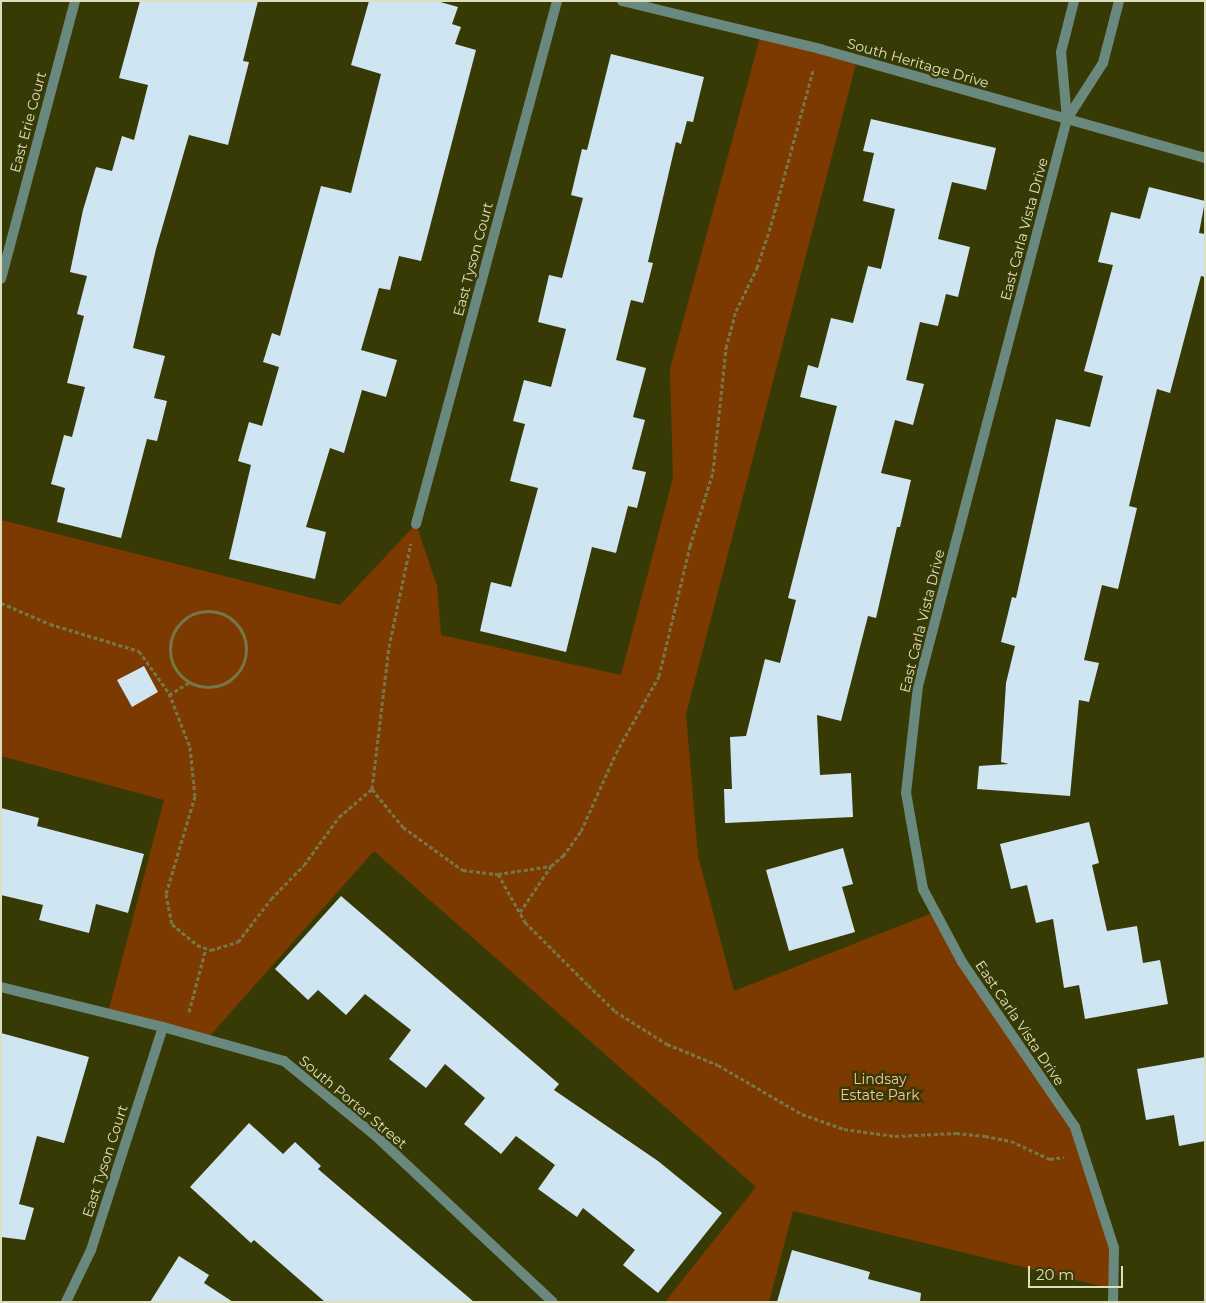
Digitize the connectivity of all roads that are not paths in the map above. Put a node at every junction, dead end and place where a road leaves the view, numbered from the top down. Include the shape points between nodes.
1 (75, 1) edge
2 (557, 1) edge
3 (622, 1) edge
4 (1074, 1) edge
5 (1119, 1) edge
6 (1067, 119) junction
7 (1205, 158) edge
8 (1, 279) edge
9 (416, 524) road end
10 (1, 987) edge
11 (163, 1026) junction
12 (66, 1302) edge
13 (553, 1302) edge
14 (1113, 1302) edge

1 - 8 street, East Erie Court
2 - 9 street, East Tyson Court
3 - 6 street, South Heritage Drive via 820,49
4 - 6 street, East Carla Vista Drive via 1061,52
5 - 6 street, East Carla Vista Drive via 1103,63
6 - 7 street, South Heritage Drive
6 - 14 street, East Carla Vista Drive via 918,686 906,794 923,889 962,962 1075,1127 1114,1248
10 - 11 street, South Porter Street
11 - 12 street, East Tyson Court via 91,1250
11 - 13 street, South Porter Street via 284,1061 377,1137

